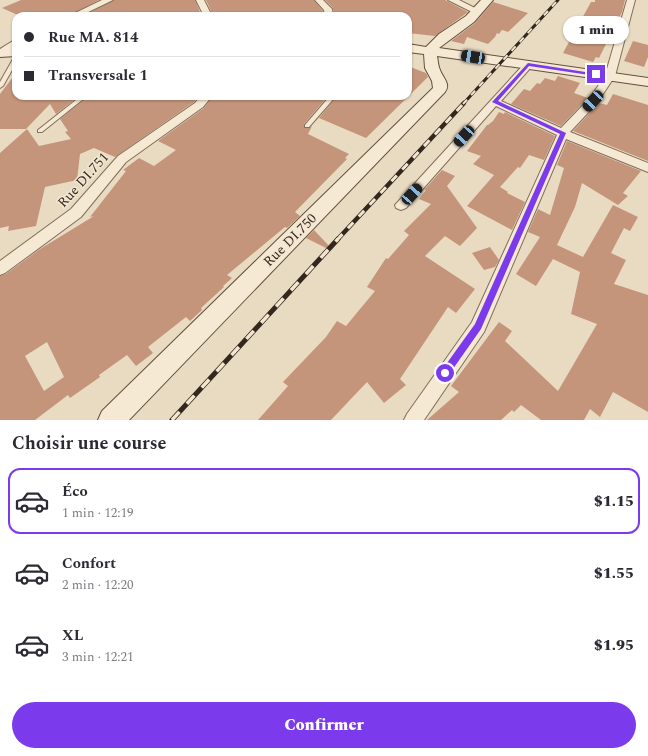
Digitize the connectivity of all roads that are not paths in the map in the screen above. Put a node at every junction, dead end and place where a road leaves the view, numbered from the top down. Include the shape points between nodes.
1 (109, 0) edge
2 (200, 0) edge
3 (452, 0) edge
4 (487, 0) edge
5 (631, 0) edge
6 (321, 1) edge
7 (82, 12) edge
8 (206, 12) edge
9 (328, 12) edge
10 (477, 12) junction
11 (12, 45) edge
12 (412, 48) edge
13 (430, 50) junction
14 (12, 52) edge
15 (0, 53) edge
16 (528, 65) junction
17 (12, 66) edge
18 (610, 76) junction
19 (648, 82) edge
20 (0, 86) edge
21 (79, 100) edge
22 (203, 100) edge
23 (330, 100) edge
24 (495, 102) junction
25 (307, 126) dead end
26 (40, 131) dead end
27 (563, 133) junction
28 (648, 168) edge
29 (401, 206) dead end
30 (0, 269) edge
31 (111, 420) edge
32 (413, 420) edge

1 - 7 street
2 - 8 street
3 - 10 street
4 - 10 street
5 - 18 street
6 - 9 street
10 - 13 street
11 - 15 street
12 - 13 street
13 - 16 street
13 - 31 street, Rue DI.750 via 431,64 441,84 440,89
14 - 15 street
16 - 18 street
16 - 24 street
17 - 20 lane
18 - 19 street
18 - 27 street via 593,101
21 - 26 lane
22 - 30 street, Rue DI.751 via 122,159 76,213
23 - 25 lane
24 - 27 street
24 - 29 street
27 - 28 street
27 - 32 street via 478,327

